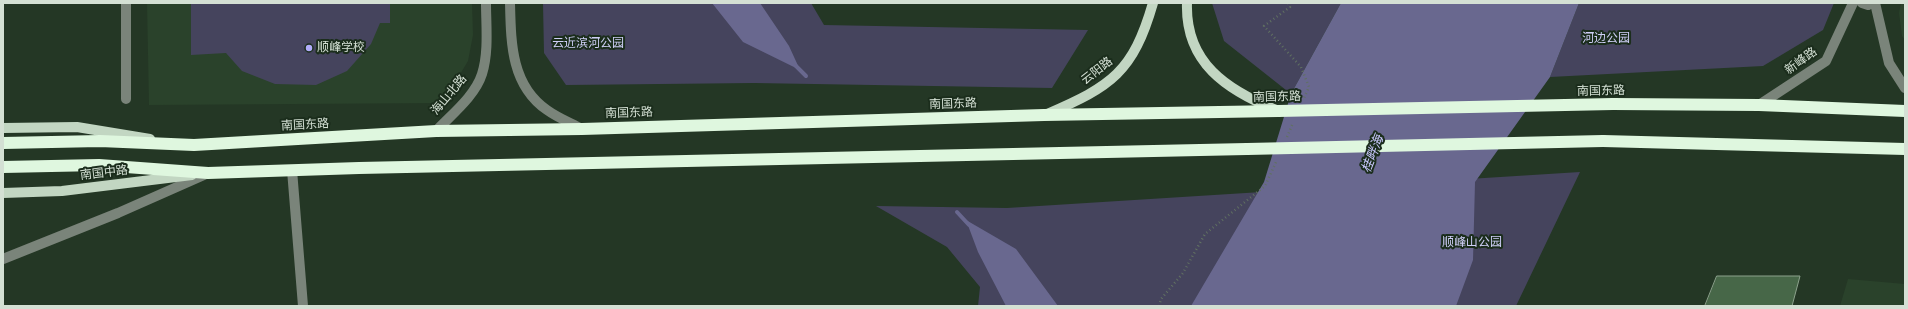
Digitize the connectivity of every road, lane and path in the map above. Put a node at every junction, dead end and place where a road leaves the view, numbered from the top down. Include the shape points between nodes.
1 (126, 3) edge
2 (486, 3) edge
3 (510, 3) edge
4 (1153, 3) edge
5 (1187, 3) edge
6 (1853, 3) edge
7 (1862, 3) edge
8 (1871, 3) edge
9 (1875, 3) edge
10 (1905, 88) edge
11 (126, 99) dead end
12 (1759, 105) junction
13 (1278, 111) junction
14 (1905, 111) edge
15 (1044, 115) junction
16 (3, 128) edge
17 (582, 129) junction
18 (436, 131) junction
19 (3, 143) edge
20 (194, 145) junction
21 (1905, 149) edge
22 (3, 167) edge
23 (292, 170) junction
24 (208, 173) junction
25 (3, 193) edge
26 (3, 259) edge
27 (1174, 284) dead end
28 (303, 306) edge
29 (1159, 306) edge

1 - 11 street
2 - 18 street, 海山北路 via 486,54 482,74 474,88
3 - 17 street via 514,60 521,83 535,101 548,111
4 - 15 main road, 云阳路 via 1139,45 1118,74 1099,89
5 - 13 main road via 1190,31 1197,52 1216,76 1248,98
6 - 12 street, 新峰路 via 1826,61
7 - 8 street
9 - 10 street via 1890,63
12 - 13 highway, 南国东路, bridge via 1613,104
12 - 14 highway, 南国东路
13 - 15 highway, 南国东路
15 - 17 highway, 南国东路
16 - 20 main road via 77,127
17 - 18 highway, 南国东路
18 - 20 highway, 南国东路
19 - 20 highway, 南国东路 via 100,141
21 - 23 highway, bridge via 1603,141
22 - 24 highway via 99,165
23 - 24 highway
23 - 28 street
24 - 25 main road, 南国中路 via 62,192
24 - 26 street via 118,213
27 - 29 path via 1161,299

